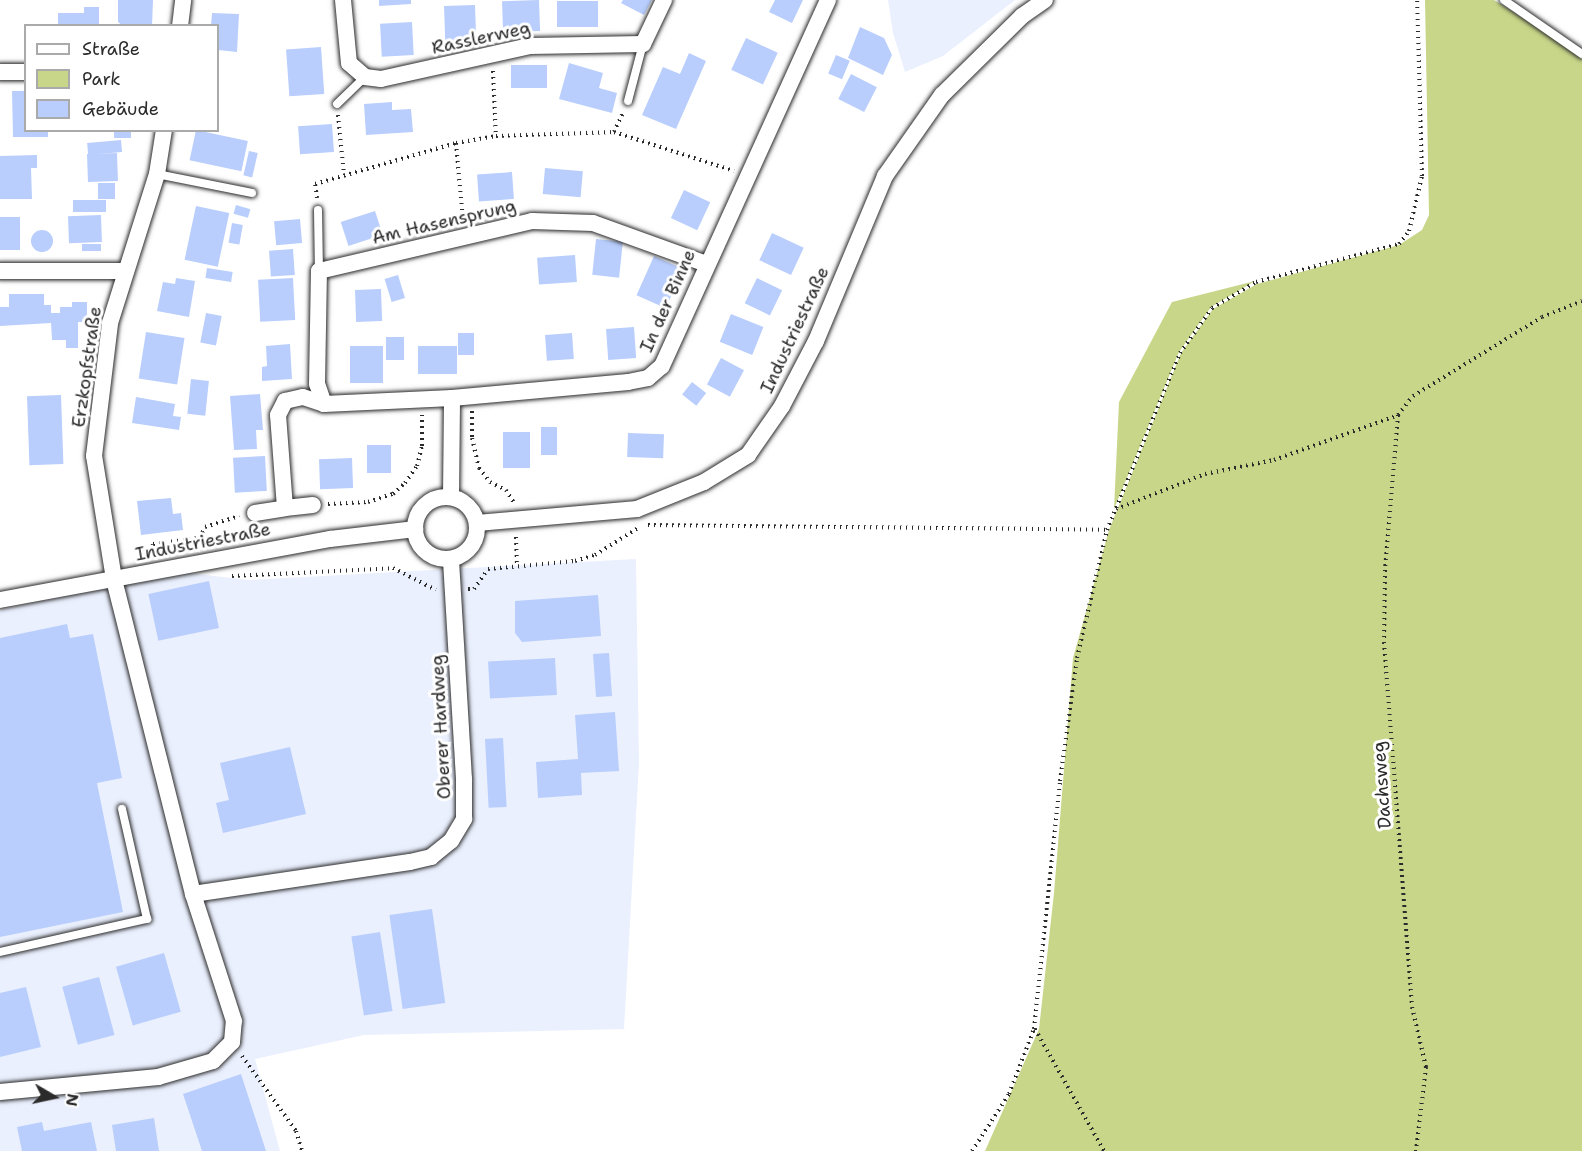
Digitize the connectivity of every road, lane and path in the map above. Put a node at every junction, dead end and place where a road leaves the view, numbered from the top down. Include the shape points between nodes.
1 (183, 0) edge
2 (344, 0) edge
3 (664, 0) edge
4 (828, 0) edge
5 (1045, 0) edge
6 (1417, 0) edge
7 (1504, 0) edge
8 (180, 24) edge
9 (642, 44) junction
10 (1582, 54) edge
11 (492, 56) junction
12 (0, 72) edge
13 (24, 72) edge
14 (365, 77) junction
15 (628, 101) joint
16 (337, 104) joint
17 (164, 132) edge
18 (614, 132) junction
19 (496, 136) junction
20 (456, 143) junction
21 (156, 174) junction
22 (345, 174) junction
23 (749, 176) junction
24 (315, 184) dead end
25 (252, 193) dead end
26 (318, 210) dead end
27 (464, 236) junction
28 (706, 264) junction
29 (0, 271) edge
30 (126, 271) junction
31 (319, 271) junction
32 (1582, 301) edge
33 (472, 396) junction
34 (452, 398) junction
35 (422, 399) junction
36 (324, 404) junction
37 (1398, 415) junction
38 (451, 497) junction
39 (313, 505) joint
40 (285, 508) junction
41 (1116, 509) junction
42 (255, 513) joint
43 (515, 520) junction
44 (477, 523) junction
45 (415, 529) junction
46 (1107, 530) junction
47 (451, 559) junction
48 (517, 563) junction
49 (153, 571) junction
50 (222, 575) dead end
51 (114, 579) junction
52 (452, 590) junction
53 (0, 600) edge
54 (122, 809) dead end
55 (193, 894) junction
56 (0, 952) edge
57 (1034, 1029) junction
58 (232, 1042) junction
59 (0, 1092) edge
60 (302, 1151) edge
61 (972, 1151) edge
62 (1104, 1151) edge
63 (1416, 1151) edge

1 - 8 street
2 - 14 street via 349,63
3 - 9 street
4 - 23 street, In der Binne
5 - 43 street, Industriestraße via 1022,16 942,95 885,176 816,341 782,406 748,455 704,482 637,509
6 - 41 path via 1422,176 1409,231 1399,244 1256,282 1212,308 1180,353
7 - 10 lane
9 - 11 street, Rasslerweg via 530,46
9 - 15 lane
11 - 14 street, Rasslerweg via 381,79
11 - 19 path
12 - 13 street
14 - 16 lane
15 - 18 path
16 - 22 path
17 - 21 street, Erzkopfstraße
18 - 19 path
18 - 23 path
19 - 20 path
20 - 22 path
20 - 27 path
21 - 25 lane
21 - 30 street, Erzkopfstraße
22 - 24 path
23 - 28 street, In der Binne
26 - 31 lane
27 - 28 street, Am Hasensprung via 532,221 593,223
27 - 31 street, Am Hasensprung
28 - 33 street, In der Binne via 662,366 648,378
29 - 30 street
30 - 51 street, Erzkopfstraße via 110,323 94,456
31 - 36 street via 317,384
32 - 37 path via 1542,317 1413,396
33 - 34 street, In der Binne
33 - 43 path via 472,438 479,468 514,498
34 - 35 street
34 - 38 street
35 - 36 street
35 - 39 path via 422,446 417,466 405,483 393,494 368,502
36 - 40 street via 303,397 285,401 278,415
37 - 41 path via 1274,460 1205,474
37 - 63 path, Dachsweg via 1385,570 1384,642 1412,1007 1426,1067
38 - 44 street via 466,503
38 - 45 street via 428,502 418,515
39 - 40 street
40 - 42 street
41 - 46 path
42 - 49 path via 205,526 200,538 153,544 149,552
43 - 44 street, Industriestraße
43 - 48 path
44 - 47 street via 477,533 468,550
45 - 47 street via 422,548 430,555
45 - 49 street, Industriestraße via 330,539
46 - 48 path via 650,525 632,530 595,555 565,562
46 - 57 path via 1077,658
47 - 52 street, Oberer Hardweg
48 - 52 path via 488,569 474,589
49 - 51 street, Industriestraße
50 - 52 path via 247,578 393,568 420,579 431,590
51 - 53 street, Industriestraße
51 - 55 street
52 - 55 street, Oberer Hardweg via 464,819 451,841 430,857 410,862
54 - 56 lane via 147,919
55 - 58 street via 234,1021
57 - 61 path via 1009,1094
57 - 62 path
58 - 59 street via 213,1061 159,1077
58 - 60 path via 296,1131

